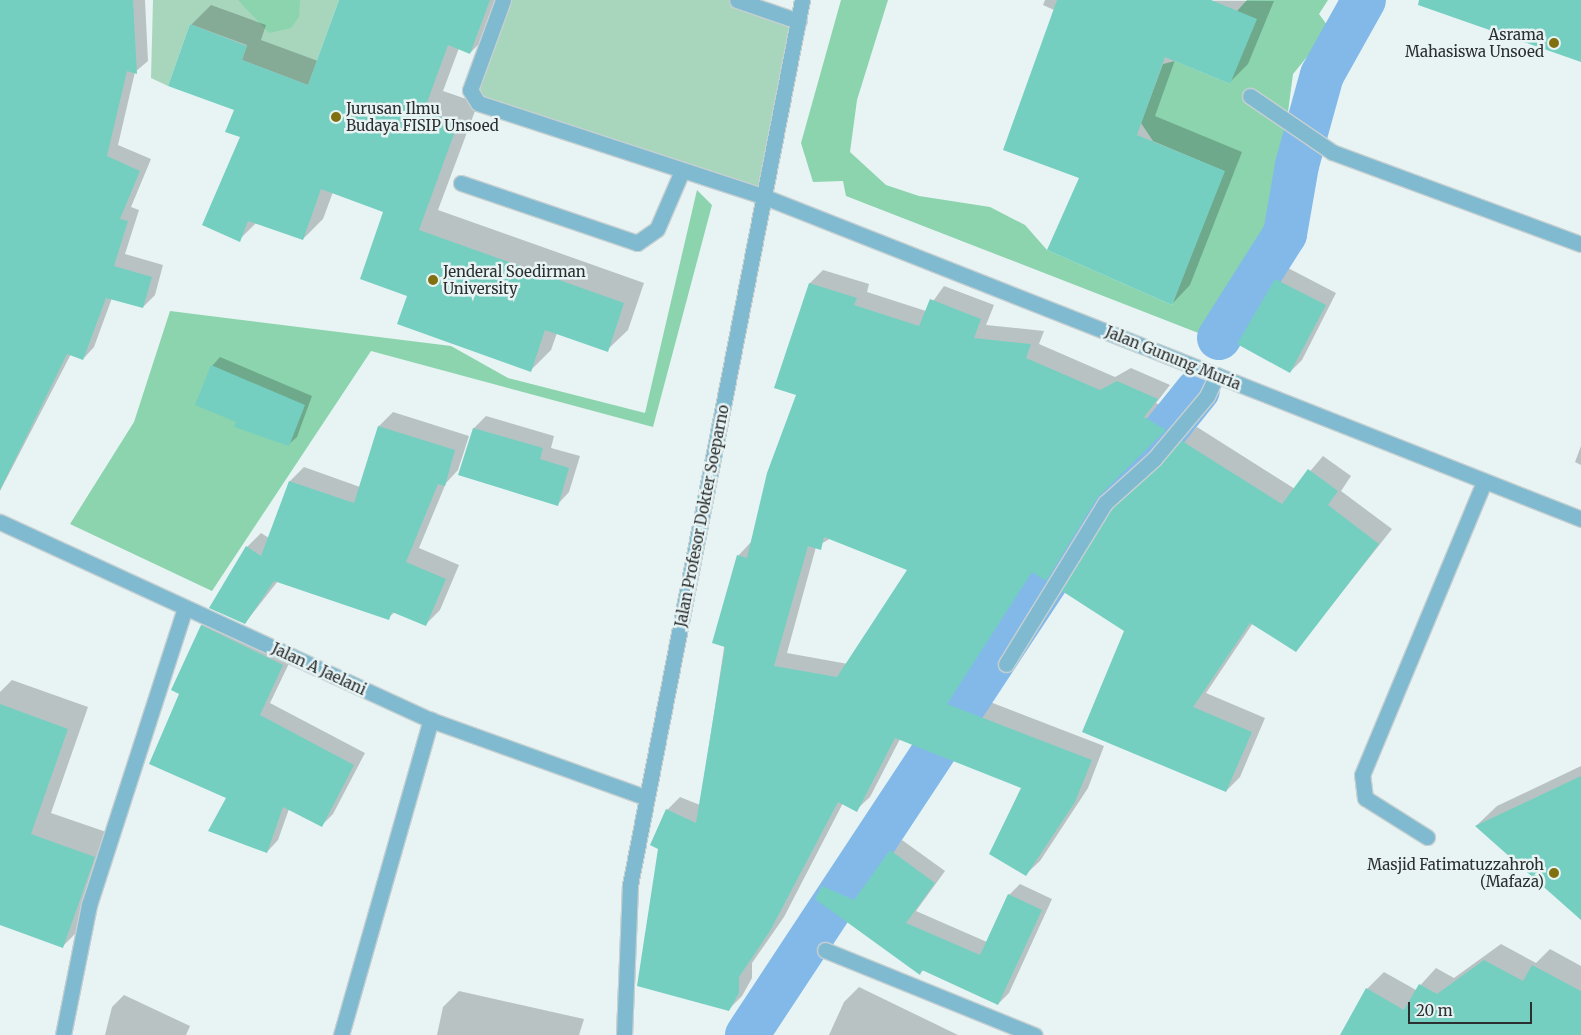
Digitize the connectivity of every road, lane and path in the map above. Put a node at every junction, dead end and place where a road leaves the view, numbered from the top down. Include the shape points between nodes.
1 (504, 0) edge
2 (737, 0) edge
3 (802, 0) edge
4 (798, 21) junction
5 (1250, 96) dead end
6 (682, 171) junction
7 (461, 183) dead end
8 (766, 197) junction
9 (1581, 244) edge
10 (1217, 375) junction
11 (1484, 482) junction
12 (1581, 519) edge
13 (0, 522) edge
14 (185, 608) junction
15 (1006, 664) dead end
16 (431, 720) junction
17 (645, 797) junction
18 (1427, 837) dead end
19 (825, 950) dead end
20 (64, 1035) edge
21 (341, 1035) edge
22 (624, 1035) edge
23 (1034, 1035) edge

1 - 6 street, Jalan Gunung Muria via 471,97
2 - 4 street
3 - 4 street, Jalan Profesor Dokter Soeparno
4 - 8 street, Jalan Profesor Dokter Soeparno
5 - 9 street via 1332,152
6 - 7 street via 657,229 637,243
6 - 8 street, Jalan Gunung Muria
8 - 10 street, Jalan Gunung Muria
8 - 17 street, Jalan Profesor Dokter Soeparno
10 - 11 street, Jalan Gunung Muria
10 - 15 street via 1207,396 1154,458 1106,503
11 - 12 street, Jalan Gunung Muria
11 - 18 street via 1362,775 1365,798
13 - 14 street, Jalan A Jaelani
14 - 16 street, Jalan A Jaelani
14 - 20 street via 89,905
16 - 17 street, Jalan A Jaelani
16 - 21 street
17 - 22 street, Jalan Profesor Dokter Soeparno via 630,885
19 - 23 street

